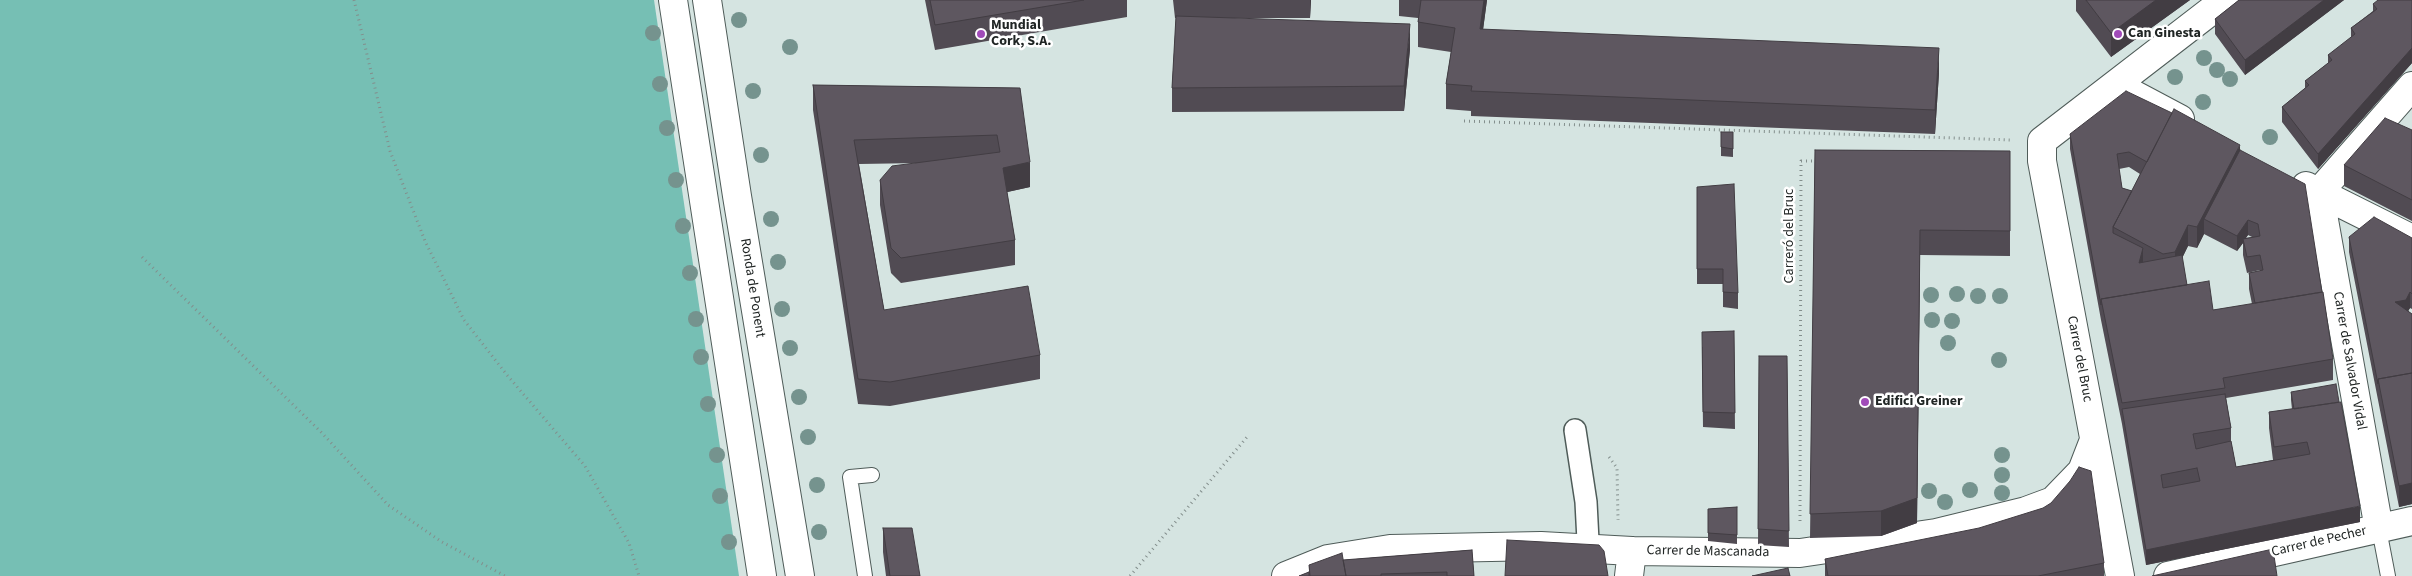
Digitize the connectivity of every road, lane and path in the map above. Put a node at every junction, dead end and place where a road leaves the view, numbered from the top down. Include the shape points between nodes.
1 (354, 0) edge
2 (672, 0) edge
3 (707, 0) edge
4 (2225, 0) edge
5 (2116, 85) junction
6 (2412, 86) edge
7 (1464, 121) dead end
8 (2204, 132) edge
9 (2042, 141) junction
10 (1820, 161) edge
11 (2284, 174) edge
12 (2319, 192) junction
13 (2412, 239) edge
14 (142, 257) dead end
15 (1575, 430) dead end
16 (1247, 437) dead end
17 (2094, 440) junction
18 (872, 475) dead end
19 (2412, 521) edge
20 (2379, 529) junction
21 (1588, 541) dead end
22 (1800, 553) junction
23 (1631, 564) edge
24 (505, 576) edge
25 (639, 576) edge
26 (762, 576) edge
27 (800, 576) edge
28 (865, 576) edge
29 (1130, 576) edge
30 (1286, 576) edge
31 (2120, 576) edge
32 (2168, 576) edge
33 (2388, 576) edge

1 - 25 path via 390,151 425,241 464,320 585,466 629,544
2 - 26 street
3 - 27 street, Ronda de Ponent
4 - 5 street
5 - 8 street
5 - 9 street
6 - 12 street
7 - 9 path
9 - 17 street, Carrer del Bruc via 2042,161
10 - 22 path, Carreró del Bruc via 1801,161
11 - 12 street
12 - 13 street
12 - 20 street, Carrer de Salvador Vidal
14 - 24 path via 322,433 388,505 442,542
15 - 21 street via 1586,502
16 - 29 path
17 - 22 street, Carrer de Mascanada via 2082,471 2053,501 2026,511 1936,533
17 - 31 street, Carrer del Bruc
18 - 28 lane via 850,477
19 - 20 street, Carrer de Pecher
20 - 32 street, Carrer de Pecher
20 - 33 lane
22 - 23 street, Carrer de Mascanada
23 - 30 street, Carrer de Mascanada via 1541,546 1390,548 1328,559

